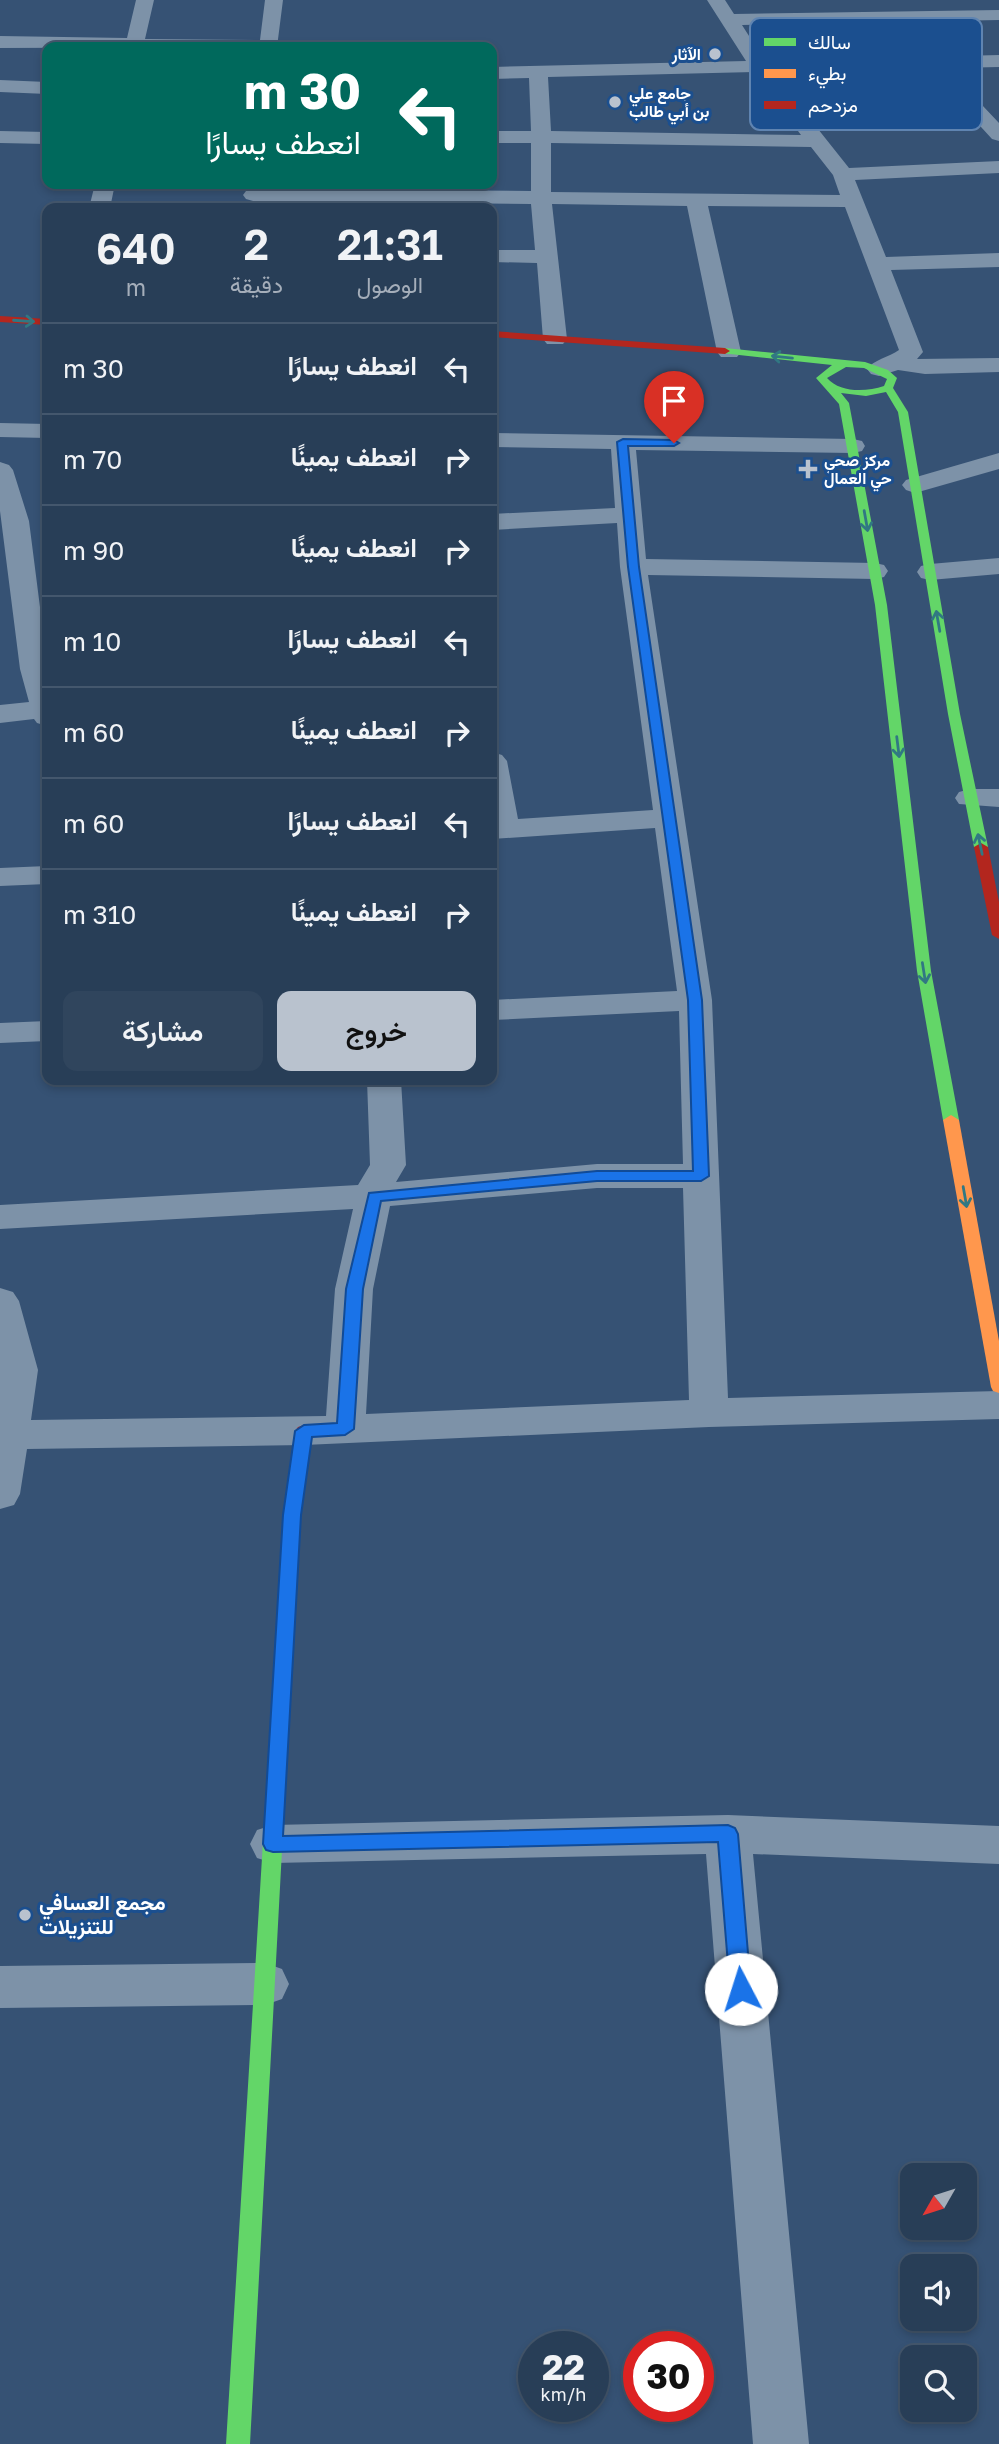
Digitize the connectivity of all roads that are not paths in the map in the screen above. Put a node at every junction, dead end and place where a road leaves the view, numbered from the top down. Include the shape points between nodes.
1 (145, 0) edge
2 (274, 0) edge
3 (716, 0) edge
4 (901, 0) edge
5 (999, 15) edge
6 (915, 16) junction
7 (822, 18) edge
8 (729, 20) junction
9 (750, 20) edge
10 (0, 42) edge
11 (135, 42) edge
12 (269, 42) edge
13 (42, 43) edge
14 (750, 52) edge
15 (750, 65) edge
16 (497, 73) edge
17 (538, 73) junction
18 (0, 86) edge
19 (42, 88) edge
20 (982, 117) edge
21 (808, 130) edge
22 (999, 135) edge
23 (0, 137) edge
24 (497, 137) edge
25 (541, 137) junction
26 (42, 138) edge
27 (817, 141) junction
28 (999, 167) edge
29 (843, 174) junction
30 (253, 196) edge
31 (541, 198) junction
32 (696, 200) junction
33 (854, 201) junction
34 (497, 256) edge
35 (547, 257) junction
36 (999, 260) edge
37 (878, 264) junction
38 (0, 319) edge
39 (42, 323) edge
40 (497, 334) edge
41 (555, 339) junction
42 (729, 352) junction
43 (850, 364) junction
44 (999, 365) edge
45 (888, 373) junction
46 (800, 379) dead end
47 (827, 385) junction
48 (0, 430) edge
49 (42, 431) edge
50 (497, 440) edge
51 (623, 442) junction
52 (853, 446) junction
53 (999, 461) edge
54 (0, 470) edge
55 (915, 485) junction
56 (629, 515) junction
57 (497, 523) edge
58 (999, 566) edge
59 (633, 567) junction
60 (875, 571) junction
61 (930, 572) junction
62 (42, 694) edge
63 (42, 710) edge
64 (0, 714) edge
65 (984, 798) edge
66 (669, 818) junction
67 (498, 830) edge
68 (42, 875) edge
69 (0, 877) edge
70 (999, 935) edge
71 (695, 1000) junction
72 (497, 1010) edge
73 (42, 1031) edge
74 (0, 1033) edge
75 (384, 1085) edge
76 (701, 1176) junction
77 (374, 1196) junction
78 (0, 1217) edge
79 (0, 1301) edge
80 (999, 1387) edge
81 (999, 1405) edge
82 (709, 1413) junction
83 (345, 1429) junction
84 (304, 1431) junction
85 (4, 1434) edge
86 (0, 1494) edge
87 (728, 1834) junction
88 (273, 1844) junction
89 (999, 1846) edge
90 (265, 1984) junction
91 (0, 1987) edge
92 (238, 2444) edge
93 (781, 2444) edge

1 - 11 street
2 - 12 street
3 - 8 street
4 - 6 street
5 - 6 street
6 - 7 street
8 - 9 street
8 - 14 street
10 - 13 street
15 - 17 street
16 - 17 street
17 - 25 street
18 - 19 street
20 - 22 street
21 - 27 street
23 - 26 street
24 - 25 street
25 - 27 street
25 - 31 street
27 - 29 street
28 - 29 street
29 - 33 street
30 - 31 street
31 - 32 street
31 - 35 street
32 - 33 street
32 - 42 street
33 - 37 street
34 - 35 street
35 - 41 street
36 - 37 street
37 - 45 street via 911,352
38 -> 39 street
40 - 41 street
41 - 42 street
43 -> 42 street
43 - 45 street
43 - 47 street via 830,368 821,378
44 - 45 street
45 - 47 street via 860,394
45 - 55 street via 903,412
46 - 47 street
47 - 52 street via 844,403
48 - 49 street
50 - 51 street
51 - 52 street
51 - 56 street
52 -> 60 street
53 - 55 street
54 - 62 street via 16,521 34,669
55 - 61 street
56 - 57 street
56 - 59 street
58 - 61 street
59 - 60 street
59 - 66 street
60 -> 80 street via 924,971
65 -> 61 street
63 - 64 street
70 -> 65 street
66 - 67 street
66 - 71 street
68 - 69 street
71 - 72 street
71 - 76 street
73 - 74 street
75 - 77 street via 388,1165
76 - 77 street via 597,1176
76 - 82 street
77 - 78 street
77 - 83 street via 354,1289
79 - 85 street via 18,1370
81 - 82 street
82 - 83 street
83 - 84 street
84 - 85 street
84 - 88 street via 292,1515
85 - 86 street
87 - 88 street
87 - 89 street
87 - 93 street
88 - 90 street
90 - 91 street
90 - 92 street

